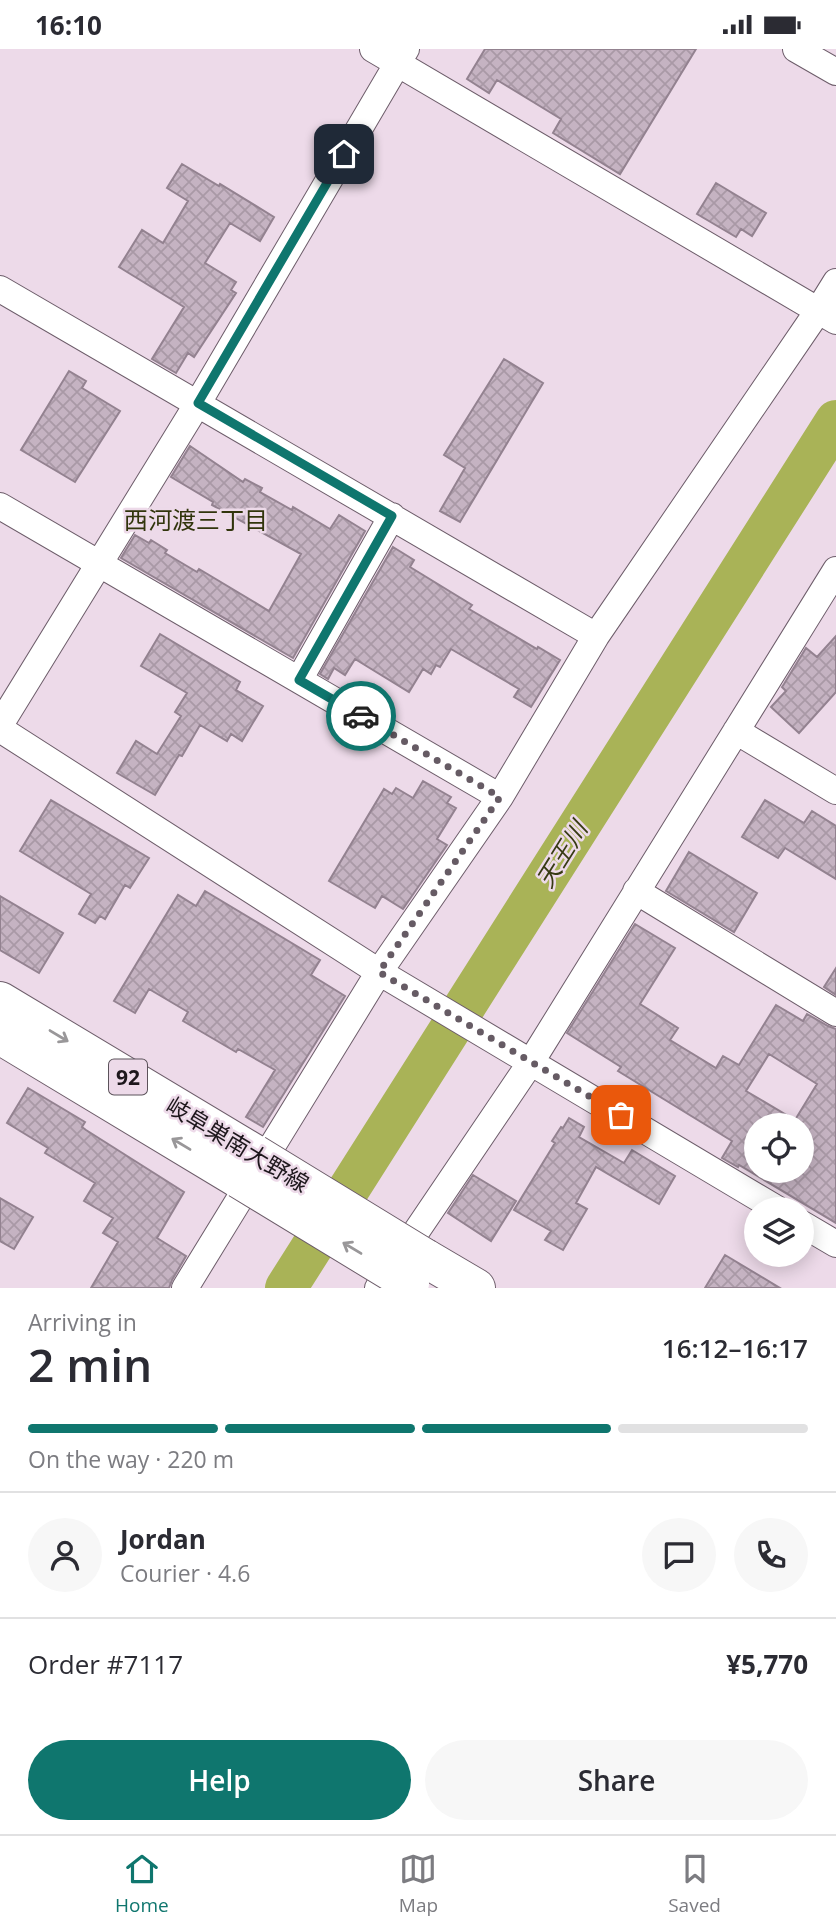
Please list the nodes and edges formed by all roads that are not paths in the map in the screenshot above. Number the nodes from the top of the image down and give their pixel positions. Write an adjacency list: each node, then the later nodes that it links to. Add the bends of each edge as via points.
1 (373, 49): 3 (street)
2 (796, 49): 4 (street)
3 (401, 56): 7 (street); 8 (street)
4 (836, 72)
5 (836, 282): 7 (street)
6 (0, 289): 8 (street)
7 (827, 316): 13 (street)
8 (198, 403): 10 (street); 11 (street)
9 (0, 506): 11 (street)
10 (392, 516): 13 (street); 14 (street)
11 (101, 564): 14 (street); 15 (street)
12 (834, 579): 16 (street)
13 (596, 636): 18 (street)
14 (299, 680): 18 (street)
15 (0, 727): 20 (street)
16 (736, 731): 17 (street); 19 (street)
17 (836, 790)
18 (500, 797): 20 (street)
19 (636, 891): 22 (street); 24 (street)
20 (379, 972): 24 (street); 30 (street)
21 (0, 1001): 25 (main road, 岐阜巣南大野線 / 92, one-way to 25)
22 (836, 1013)
23 (0, 1035): 25 (main road, 岐阜巣南大野線 / 92, one-way to 23)
24 (531, 1062): 26 (street); 29 (street)
25 (247, 1166): 29 (main road, 岐阜巣南大野線 / 92, bridge)
26 (758, 1197)
27 (814, 1231): 28 (street)
28 (836, 1244)
29 (408, 1279): 31 (main road, 岐阜巣南大野線 / 92)
30 (185, 1288)
31 (476, 1288)

